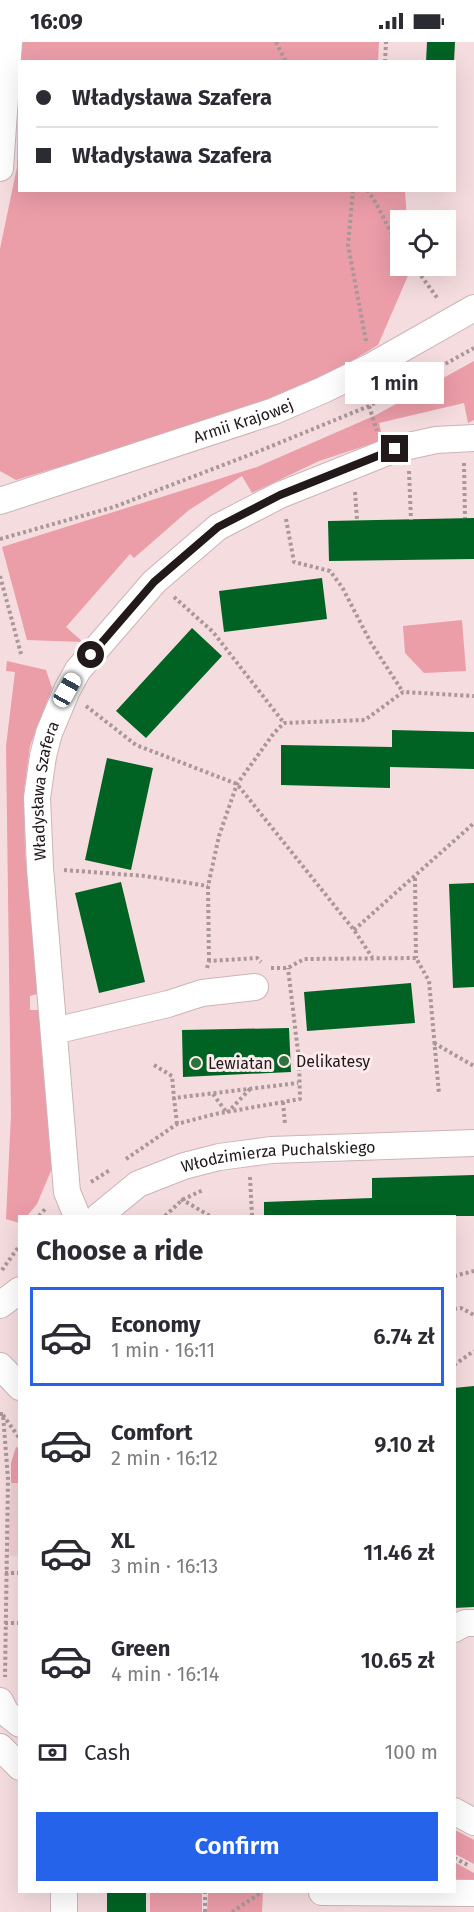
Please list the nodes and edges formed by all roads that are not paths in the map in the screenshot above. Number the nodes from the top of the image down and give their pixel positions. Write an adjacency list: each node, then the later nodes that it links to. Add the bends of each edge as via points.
1 (9, 42): 2 (street)
2 (0, 168)
3 (468, 311): 5 (street, Armii Krajowej, via 370,368 273,411)
4 (469, 446): 7 (street, Władysława Szafera, via 436,440 395,449 280,495 218,527 154,582 78,670 49,733 37,798)
5 (0, 501)
6 (261, 978): 7 (street)
7 (54, 1031): 9 (street, Władysława Szafera, via 67,1192)
8 (474, 1143): 10 (street, Włodzimierza Puchalskiego, via 253,1151 219,1157 138,1184)
9 (77, 1215)
10 (100, 1215)
11 (0, 1366): 12 (street)
12 (18, 1385)
13 (474, 1623): 14 (street)
14 (456, 1628)
15 (2, 1693): 16 (street, via 6,1713)
16 (18, 1722)
17 (0, 1747): 18 (street)
18 (18, 1765)
19 (456, 1812): 20 (street)
20 (474, 1822)
21 (64, 1893): 24 (street)
22 (456, 1893): 23 (street)
23 (474, 1893)
24 (64, 1912)

